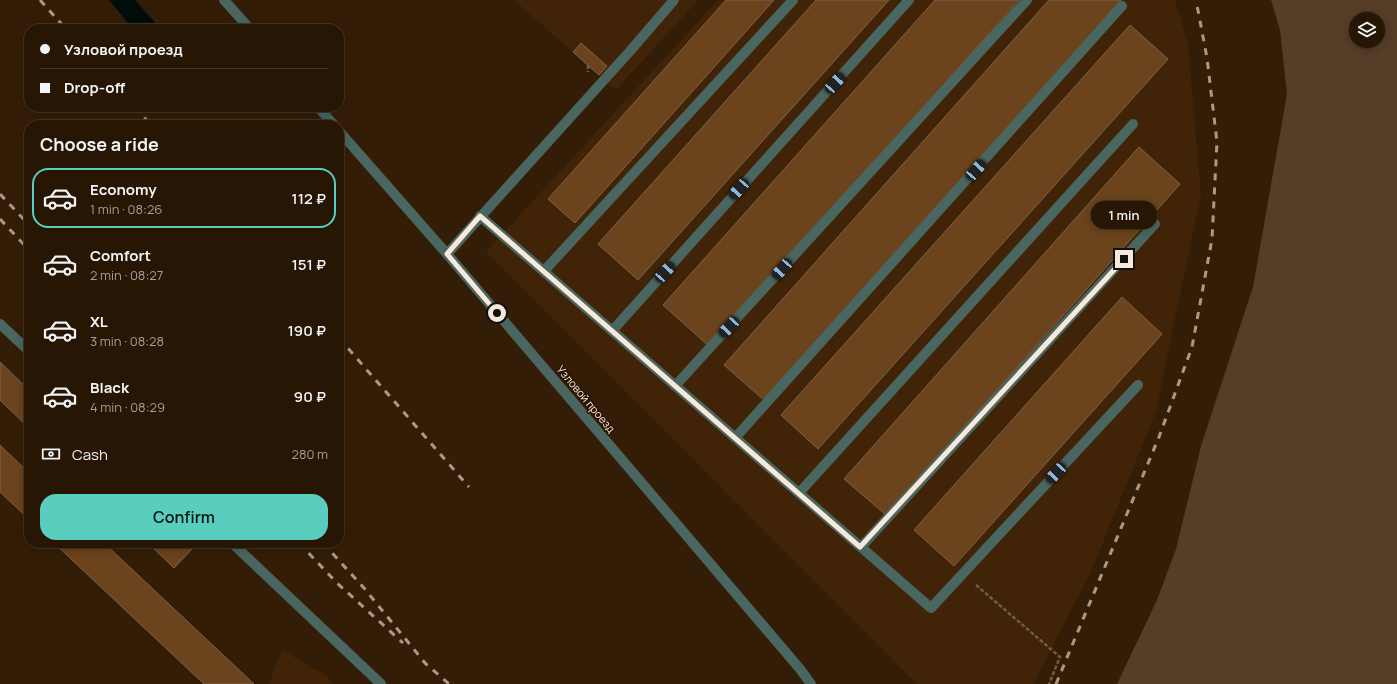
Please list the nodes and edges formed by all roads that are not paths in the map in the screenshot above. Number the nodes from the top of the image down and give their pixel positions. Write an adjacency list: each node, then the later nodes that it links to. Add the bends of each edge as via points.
1 (224, 0): 7 (street)
2 (674, 0): 12 (street)
3 (793, 0): 15 (street)
4 (909, 0): 17 (street)
5 (1027, 0): 20 (street)
6 (1122, 6): 21 (street)
7 (246, 24)
8 (322, 112): 9 (street)
9 (330, 120)
10 (1133, 124): 22 (street)
11 (344, 137): 14 (street, Узловой проезд)
12 (480, 216): 14 (street); 15 (street)
13 (1156, 224): 23 (street)
14 (447, 254): 26 (street, Узловой проезд)
15 (544, 271): 17 (street)
16 (0, 324): 18 (street)
17 (612, 331): 20 (street)
18 (24, 346)
19 (1138, 385): 23 (street, via 931,608)
20 (675, 386): 21 (street)
21 (735, 438): 22 (street)
22 (799, 494): 23 (street)
23 (860, 547)
24 (237, 548): 25 (street)
25 (381, 684)
26 (811, 684)

